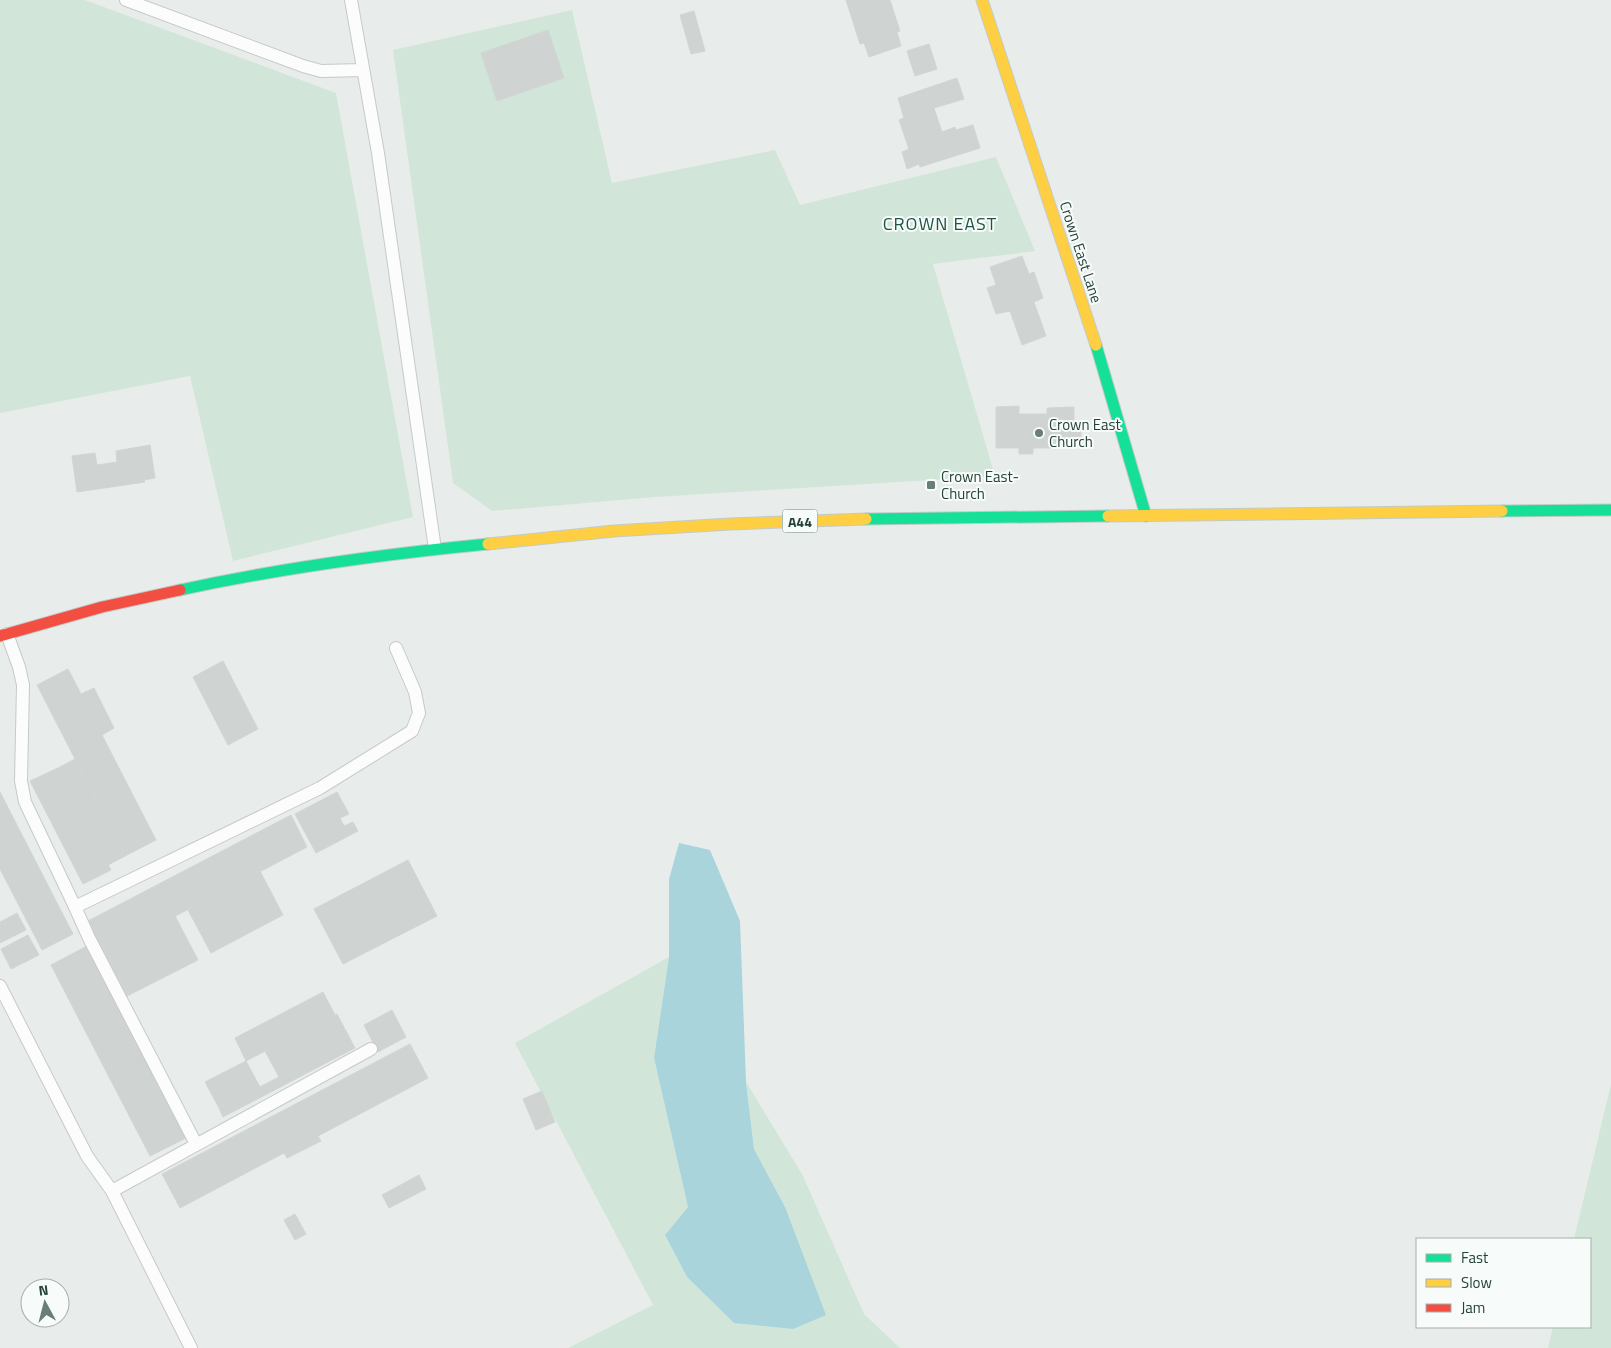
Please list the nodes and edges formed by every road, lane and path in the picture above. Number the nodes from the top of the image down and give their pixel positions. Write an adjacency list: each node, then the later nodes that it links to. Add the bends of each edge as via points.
1 (126, 0): 4 (lane, via 303,66 320,71)
2 (350, 0): 4 (lane)
3 (982, 0): 6 (main road, Crown East Lane, via 1079,293)
4 (363, 70): 7 (lane, via 380,163)
5 (1611, 510): 6 (main road, A44)
6 (1146, 516): 7 (main road, A44, via 730,524 614,531)
7 (435, 550): 8 (main road, A44, via 250,575 102,607)
8 (4, 635): 10 (lane, via 19,667 23,686 21,781 25,802)
9 (396, 648): 10 (lane, via 415,692 419,714 412,732 320,788)
10 (75, 907): 13 (lane)
11 (0, 986): 14 (lane, via 88,1156)
12 (371, 1049): 13 (lane)
13 (196, 1144): 14 (lane)
14 (112, 1191): 15 (lane)
15 (191, 1348)

